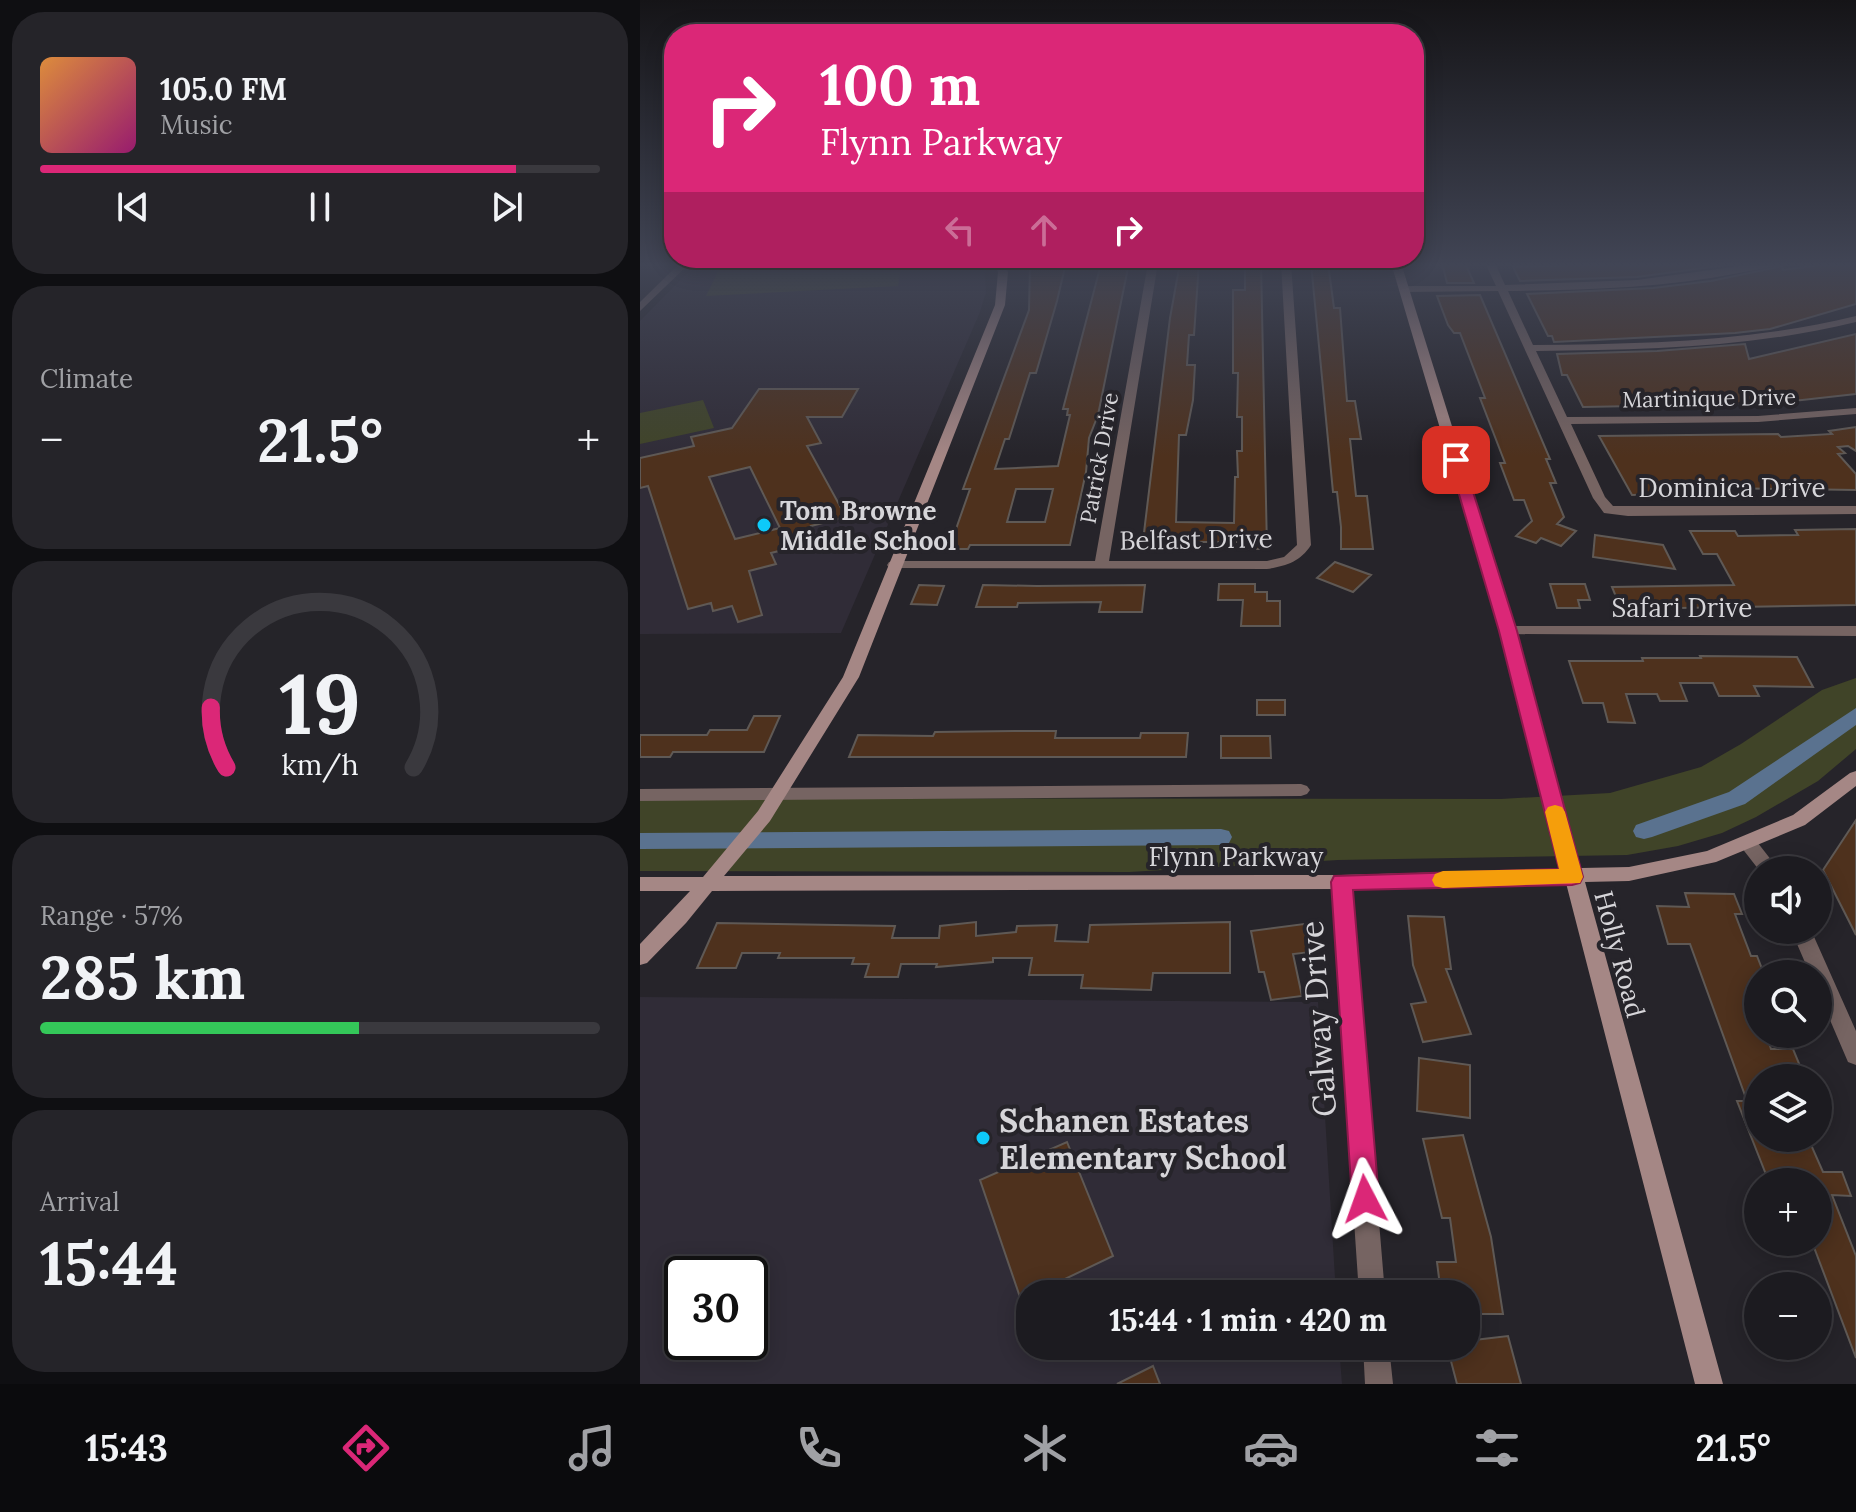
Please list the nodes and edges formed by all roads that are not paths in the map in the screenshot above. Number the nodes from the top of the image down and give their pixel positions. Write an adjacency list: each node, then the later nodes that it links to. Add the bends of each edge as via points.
1 (991, 328): 12 (street)
2 (1142, 328): 11 (street, Patrick Drive)
3 (1290, 328): 11 (street, Belfast Drive, via 1301,552 1267,565)
4 (1417, 328): 13 (street, Holly Road)
5 (1520, 328): 7 (street)
6 (1818, 328): 7 (street, via 1709,344)
7 (1530, 348): 9 (street)
8 (1856, 411): 9 (street, Martinique Drive, via 1758,419)
9 (1563, 421): 10 (street, Dominica Drive, via 1609,510)
10 (1856, 510)
11 (1101, 564): 12 (street, Belfast Drive)
12 (894, 565): 18 (street, via 851,677)
13 (1508, 631): 14 (street, Safari Drive); 21 (street, Holly Road)
14 (1856, 631)
15 (1856, 777): 19 (street, Flynn Parkway, via 1799,820)
16 (1301, 790): 18 (street)
17 (640, 795): 18 (street)
18 (778, 796): 23 (street)
19 (1747, 843): 20 (street); 21 (street, Flynn Parkway, via 1667,868)
20 (1758, 856)
21 (1572, 877): 22 (street, Flynn Parkway); 31 (street, Holly Road)
22 (1341, 882): 23 (street, Flynn Parkway); 28 (street, Galway Drive)
23 (708, 883): 24 (street, Flynn Parkway); 26 (street)
24 (640, 884)
25 (1807, 944): 27 (street)
26 (640, 957)
27 (1856, 1055)
28 (1371, 1280)
29 (1377, 1360): 30 (street)
30 (1379, 1384)
31 (1709, 1384)

